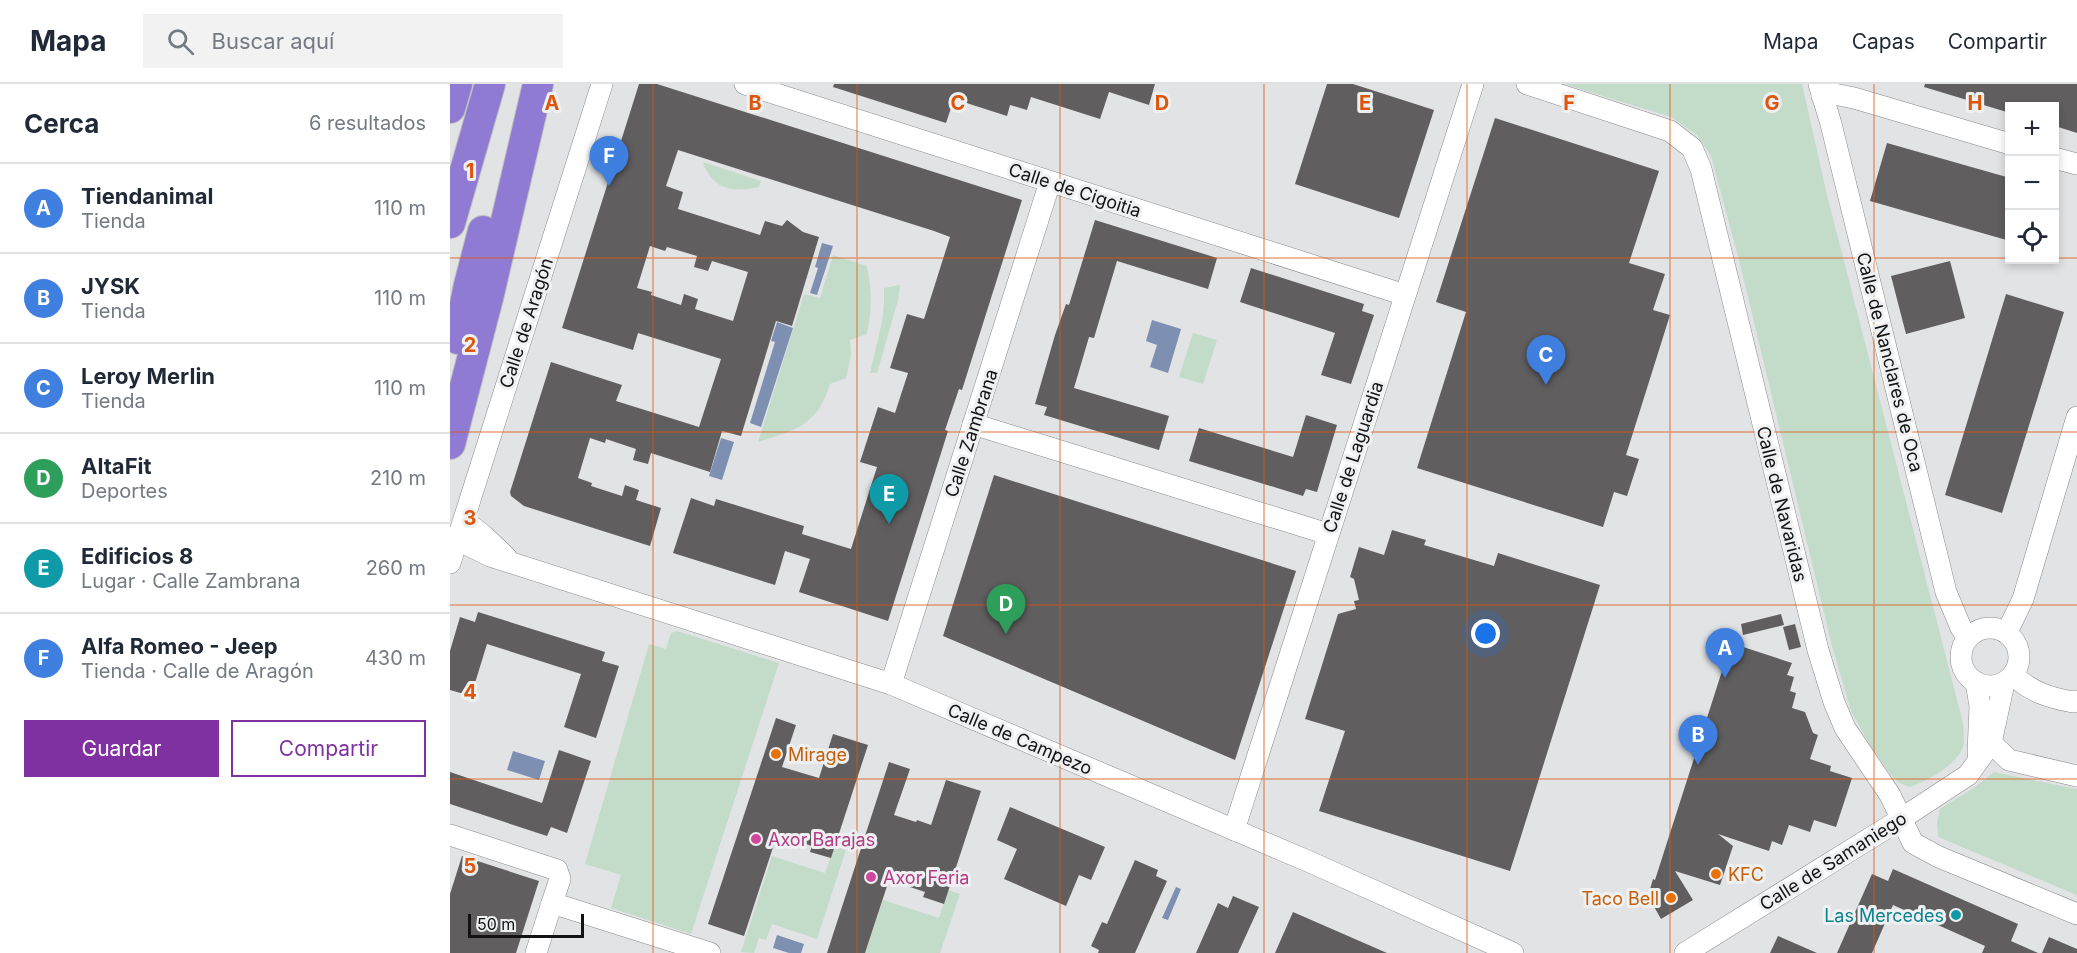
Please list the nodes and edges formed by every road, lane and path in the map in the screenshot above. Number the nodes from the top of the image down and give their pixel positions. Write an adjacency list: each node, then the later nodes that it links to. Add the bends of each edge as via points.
1 (457, 84): 10 (highway)
2 (490, 84): 15 (highway)
3 (523, 84): 17 (highway, via 469,285)
4 (538, 84): 20 (highway)
5 (602, 84): 21 (street, Calle de Aragón)
6 (745, 84): 14 (street, Calle de Cigoitia)
7 (1473, 84): 16 (street, Calle de Laguardia)
8 (1527, 84): 33 (street, Calle de Navaridas, via 1670,131 1692,148 1701,169 1834,702 1845,729 1890,795)
9 (1820, 90): 11 (street); 25 (street, Calle de Nanclares de Oca, via 1943,580 1960,628)
10 (450, 108)
11 (2005, 143)
12 (2059, 159): 13 (street)
13 (2077, 164)
14 (1050, 182): 16 (street, Calle de Cigoitia); 19 (street, Calle Zambrana)
15 (450, 223)
16 (1405, 296): 22 (street, Calle de Laguardia)
17 (450, 380)
18 (2077, 417): 24 (street, via 2023,599)
19 (974, 424): 22 (street); 28 (street, Calle Zambrana)
20 (450, 444)
21 (460, 532): 23 (street, Calle de Aragón); 28 (street, Calle de Campezo, via 466,544 513,563)
22 (1328, 534): 34 (street, Calle de Laguardia)
23 (450, 563)
24 (2007, 632): 25 (street, via 1989,627); 26 (street, via 2020,652 2019,664)
25 (1968, 637): 27 (street, via 1961,656 1968,675)
26 (2009, 679): 27 (street, via 1995,686); 29 (street, via 2050,698); 30 (street, Calle de Samaniego)
27 (1976, 682): 31 (street, via 1980,706)
28 (891, 684): 34 (street, Calle de Campezo)
29 (2077, 701)
30 (1991, 743): 31 (street, Calle de Samaniego); 32 (street, via 2009,760)
31 (1977, 764): 33 (street, Calle de Samaniego, via 1968,775)
32 (2077, 776)
33 (1901, 819): 37 (street, Calle de Navaridas, via 1913,843); 41 (street, Calle de Samaniego)
34 (1234, 830): 40 (street, Calle de Campezo)
35 (450, 835): 36 (street, via 557,870 560,879)
36 (552, 903): 38 (street); 39 (street)
37 (2077, 914)
38 (536, 953)
39 (710, 953)
40 (1513, 953)
41 (1685, 953)

